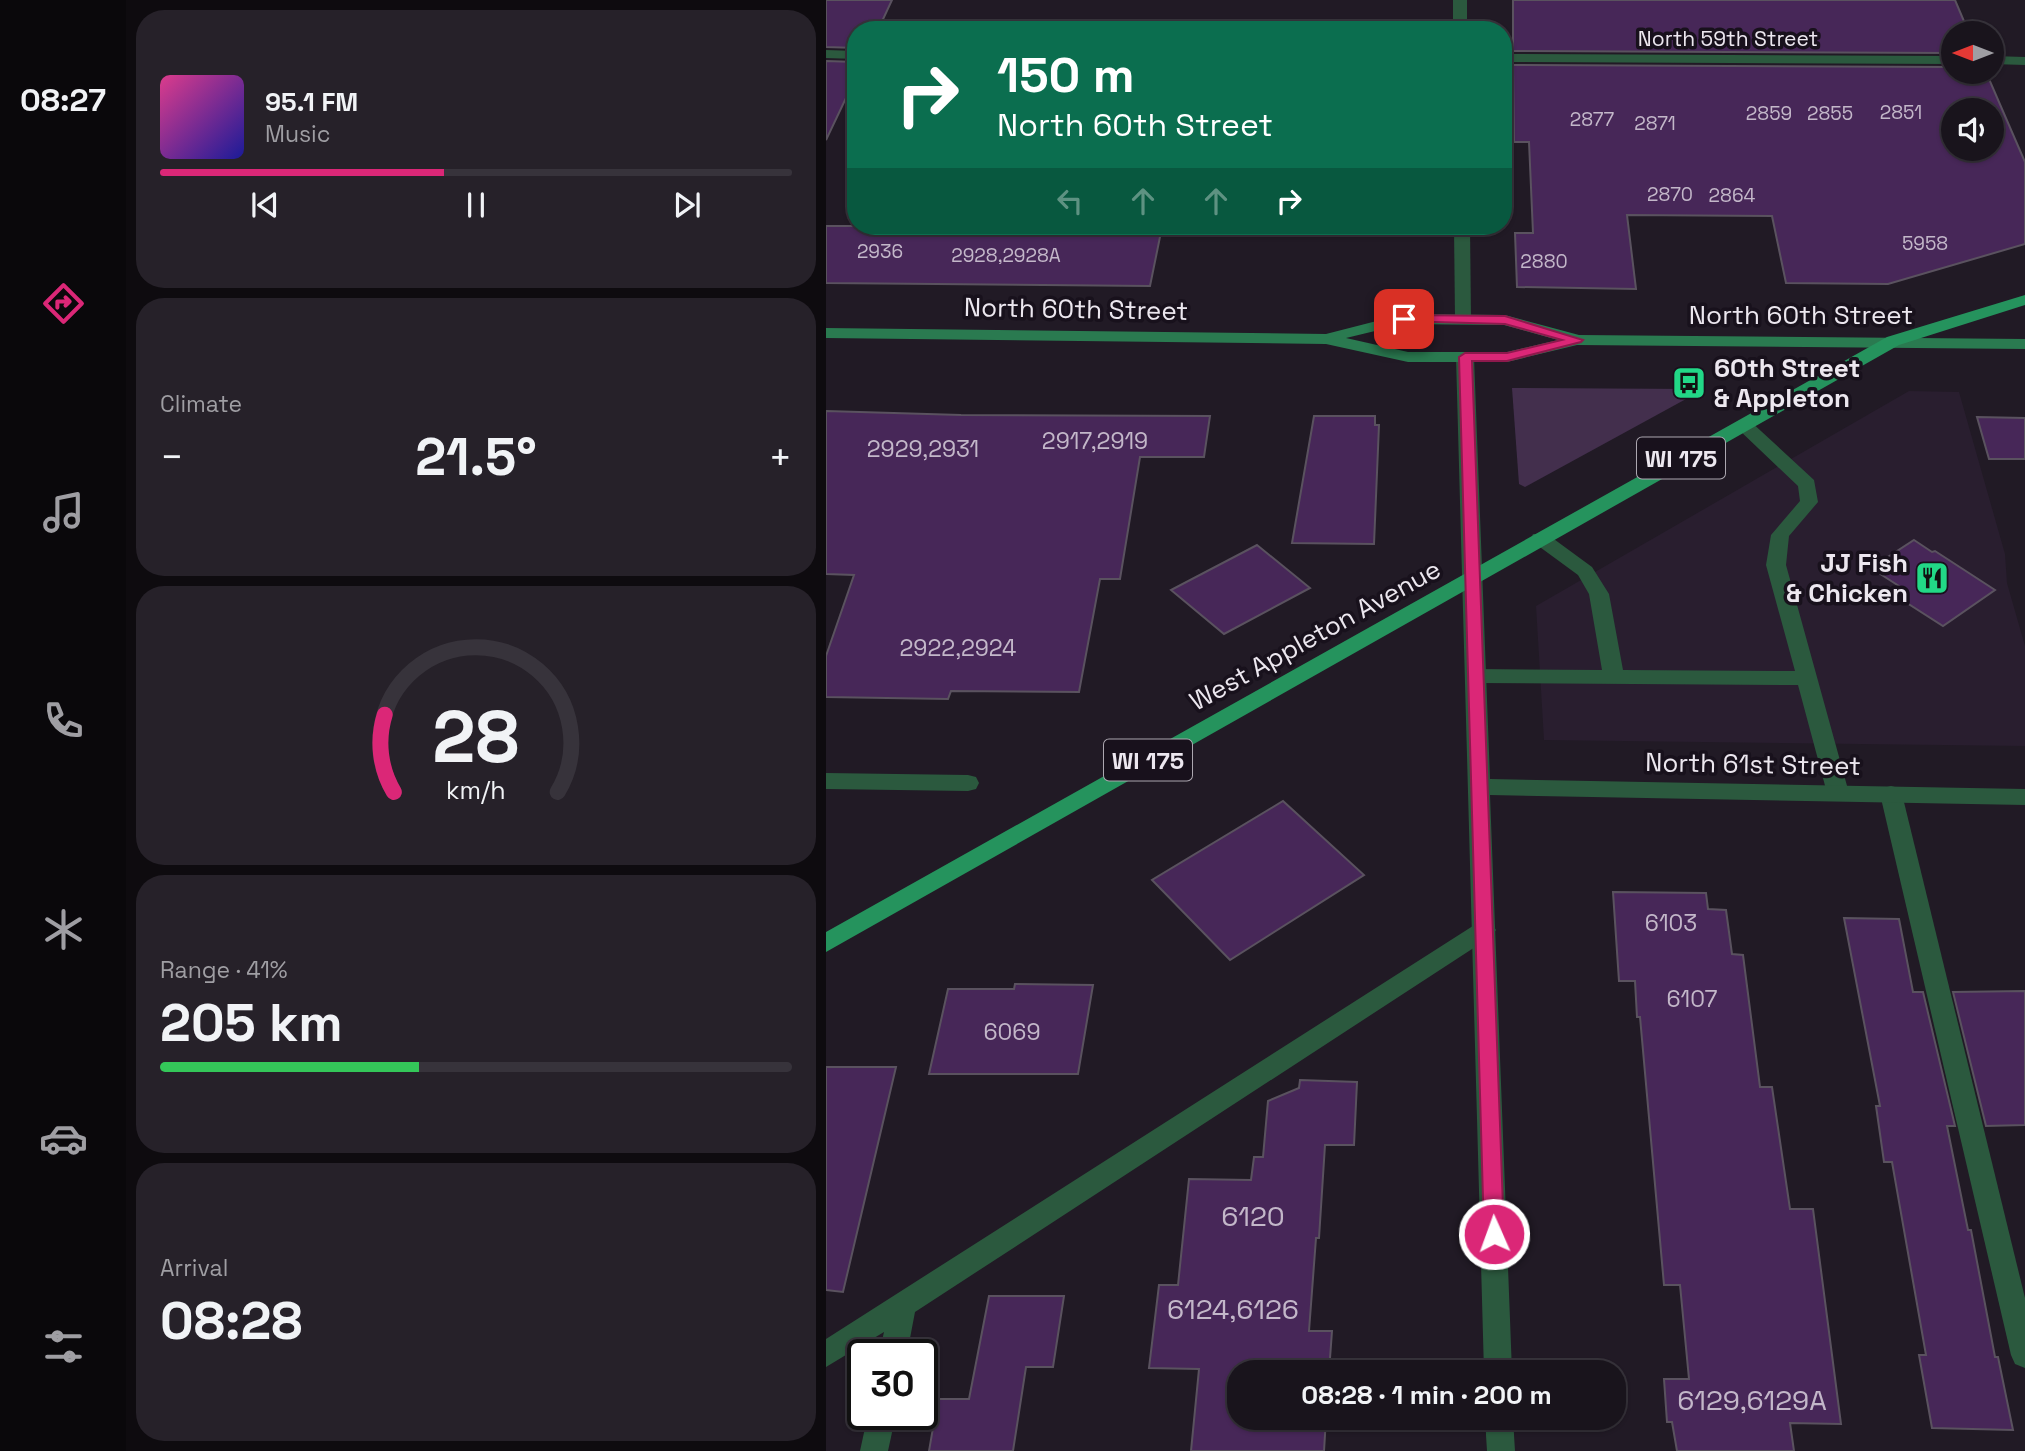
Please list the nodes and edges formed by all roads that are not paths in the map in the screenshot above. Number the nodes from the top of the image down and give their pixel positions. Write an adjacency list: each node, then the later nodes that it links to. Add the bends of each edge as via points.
1 (1460, 0): 2 (street)
2 (1460, 21)
3 (826, 54): 4 (street)
4 (847, 54)
5 (1512, 58): 6 (street, North 59th Street)
6 (1941, 60)
7 (2004, 60): 8 (street)
8 (2025, 61)
9 (1462, 235): 11 (street)
10 (2025, 300): 15 (main road, West Appleton Avenue / WI 175)
11 (1463, 319): 13 (main road, North 60th Street, via 1404,319); 14 (main road, North 60th Street, via 1505,320)
12 (826, 333): 13 (main road, North 60th Street)
13 (1326, 338): 17 (main road, North 60th Street, via 1408,357)
14 (1577, 340): 15 (main road, North 60th Street); 17 (main road, North 60th Street, via 1507,357)
15 (1893, 341): 16 (main road, North 60th Street); 18 (main road, West Appleton Avenue / WI 175)
16 (2025, 344)
17 (1465, 357): 20 (street)
18 (1743, 424): 19 (main road, West Appleton Avenue / WI 175); 23 (street, via 1807,484 1809,502 1780,535 1776,565)
19 (1540, 538): 20 (main road, West Appleton Avenue / WI 175); 22 (street, via 1585,571 1599,594)
20 (1473, 580): 21 (street); 31 (main road, West Appleton Avenue / WI 175)
21 (1475, 676): 22 (street); 26 (street)
22 (1614, 677): 23 (street)
23 (1807, 678): 27 (street)
24 (826, 781): 25 (street)
25 (968, 783)
26 (1479, 787): 27 (street, North 61st Street); 30 (street)
27 (1838, 793): 28 (street, North 61st Street)
28 (1891, 794): 29 (street, North 61st Street); 35 (street)
29 (2025, 797)
30 (1484, 930): 32 (street); 36 (street)
31 (826, 943)
32 (903, 1304): 33 (street); 34 (street)
33 (896, 1339)
34 (826, 1354)
35 (2025, 1355)
36 (1498, 1360)
37 (879, 1430): 39 (street)
38 (1500, 1430): 40 (street)
39 (874, 1451)
40 (1501, 1451)

